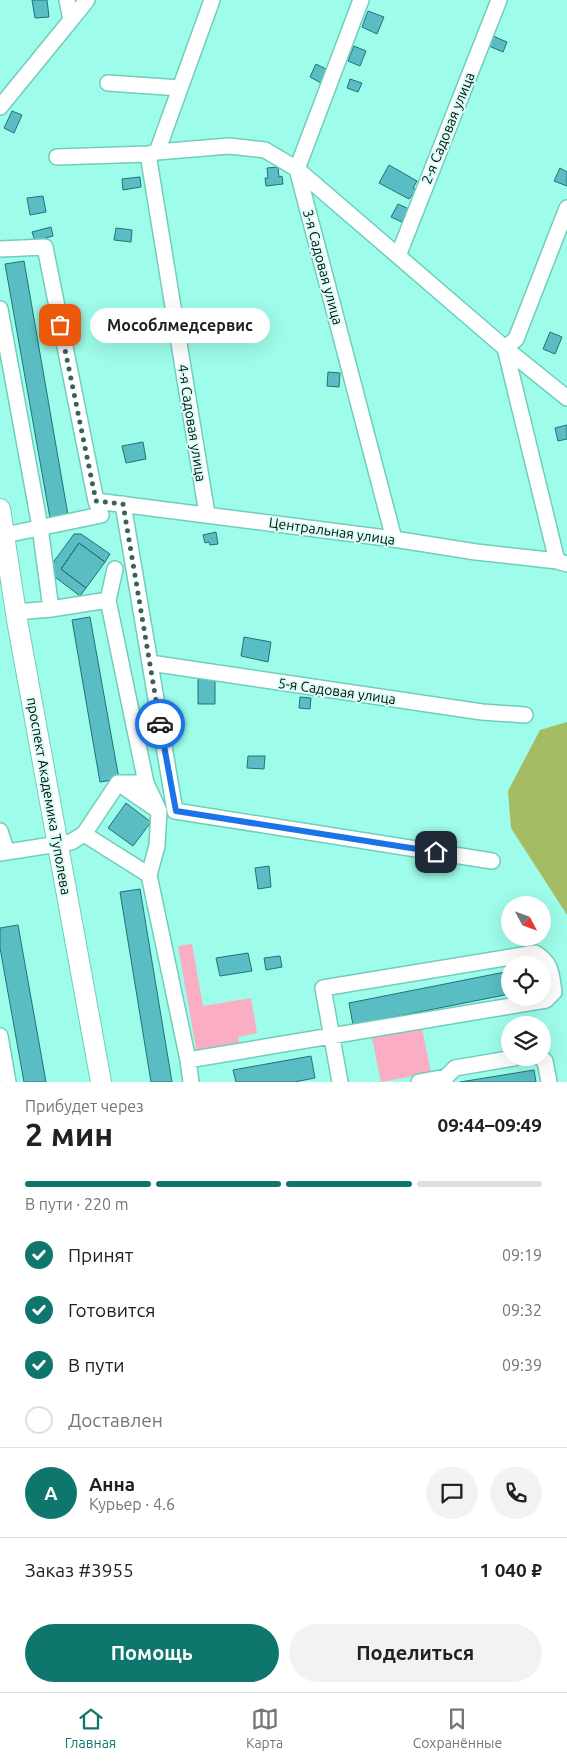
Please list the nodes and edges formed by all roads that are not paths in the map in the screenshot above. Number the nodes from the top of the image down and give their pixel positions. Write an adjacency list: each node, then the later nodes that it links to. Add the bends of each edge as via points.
1 (67, 0): 6 (street)
2 (87, 0): 6 (street)
3 (212, 0): 8 (street, 4-я Садовая улица)
4 (361, 0): 12 (street)
5 (499, 0): 15 (street, 2-я Садовая улица)
6 (71, 20): 9 (street)
7 (108, 83): 8 (street)
8 (180, 88): 10 (street, 4-я Садовая улица)
9 (0, 107)
10 (153, 153): 11 (street); 12 (street, via 229,146 266,150); 22 (street, 4-я Садовая улица)
11 (58, 157)
12 (297, 169): 15 (street); 25 (street, 3-я Садовая улица)
13 (567, 208): 17 (street, via 516,339)
14 (0, 249): 19 (street, via 44,248)
15 (398, 256): 17 (street)
16 (0, 309): 23 (street)
17 (505, 348): 18 (street); 26 (street)
18 (567, 398)
19 (96, 501): 20 (street, Центральная улица); 23 (street, via 101,515)
20 (123, 504): 22 (street, Центральная улица); 31 (street)
21 (0, 509): 24 (main road, проспект Академика Туполева)
22 (207, 514): 25 (street, Центральная улица)
23 (40, 527): 24 (street); 29 (street)
24 (5, 535): 30 (main road, проспект Академика Туполева)
25 (394, 539): 26 (street, Центральная улица)
26 (562, 563)
27 (115, 569): 28 (street)
28 (108, 600): 29 (street); 34 (street)
29 (51, 608): 30 (street)
30 (16, 612): 38 (main road, проспект Академика Туполева)
31 (150, 663): 32 (street, 5-я Садовая улица, via 482,712); 40 (street, via 176,811)
32 (525, 715)
33 (118, 783): 34 (street); 35 (street); 37 (street)
34 (146, 783): 35 (street)
35 (159, 811): 41 (street, via 157,846)
36 (0, 831): 39 (street)
37 (84, 834): 38 (street, via 71,842); 41 (street)
38 (58, 844): 39 (street); 49 (main road, проспект Академика Туполева)
39 (4, 852)
40 (492, 861)
41 (149, 875): 44 (street)
42 (332, 1035): 42 (street, via 323,988 535,953 544,958 550,968 554,992 546,1000); 44 (street); 51 (street)
43 (0, 1036): 48 (street)
44 (188, 1060): 50 (street)
45 (501, 1060): 47 (street, via 455,1068)
46 (546, 1066): 53 (street)
47 (447, 1079): 52 (street)
48 (8, 1082)
49 (102, 1082)
50 (191, 1082)
51 (340, 1082)
52 (419, 1082)
53 (549, 1082)

